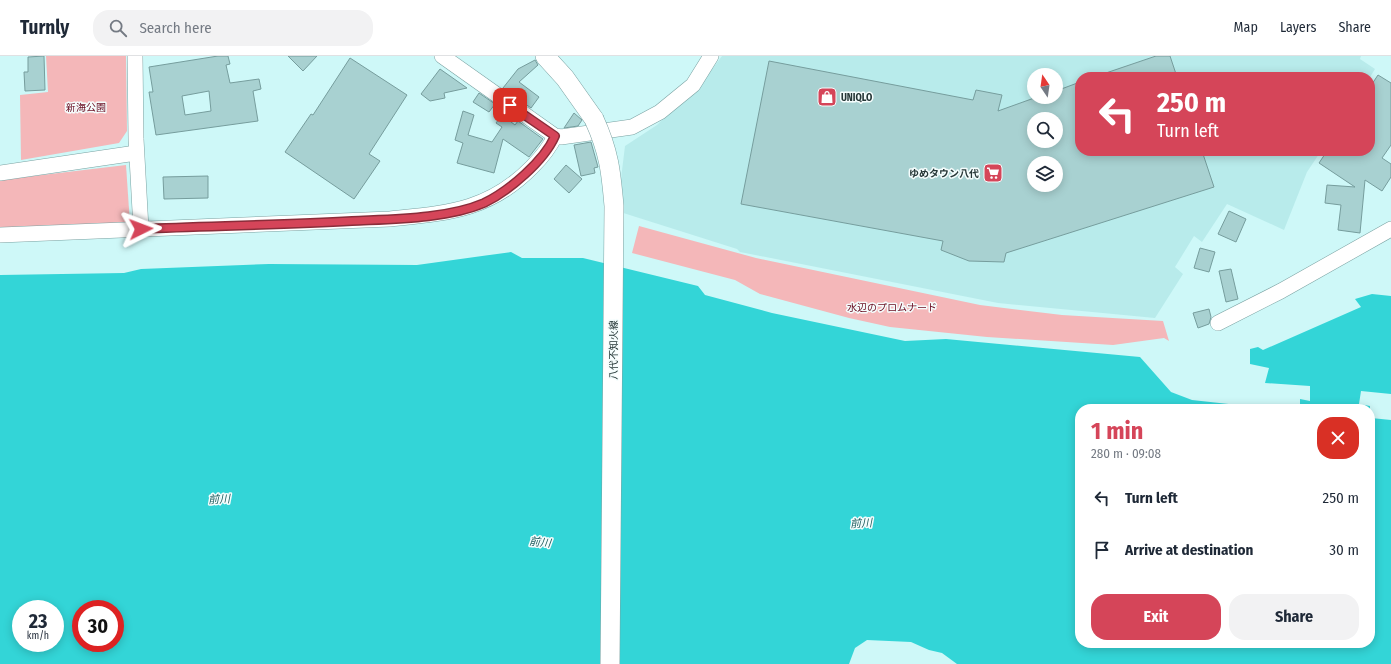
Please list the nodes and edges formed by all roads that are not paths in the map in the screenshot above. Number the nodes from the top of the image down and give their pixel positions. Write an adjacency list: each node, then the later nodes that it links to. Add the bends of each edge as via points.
1 (135, 56): 6 (street)
2 (442, 56): 5 (street)
3 (545, 56): 12 (main road, 八代不知火線, bridge, via 565,78 594,119 611,168 614,206)
4 (711, 56): 5 (street, via 693,84 660,112 632,127)
5 (555, 136): 8 (street, via 549,149 519,180 484,202 446,213 390,219)
6 (136, 153): 7 (street); 8 (street)
7 (0, 172)
8 (141, 229): 10 (street)
9 (1391, 229): 11 (street)
10 (0, 235)
11 (1218, 323)
12 (610, 664)

